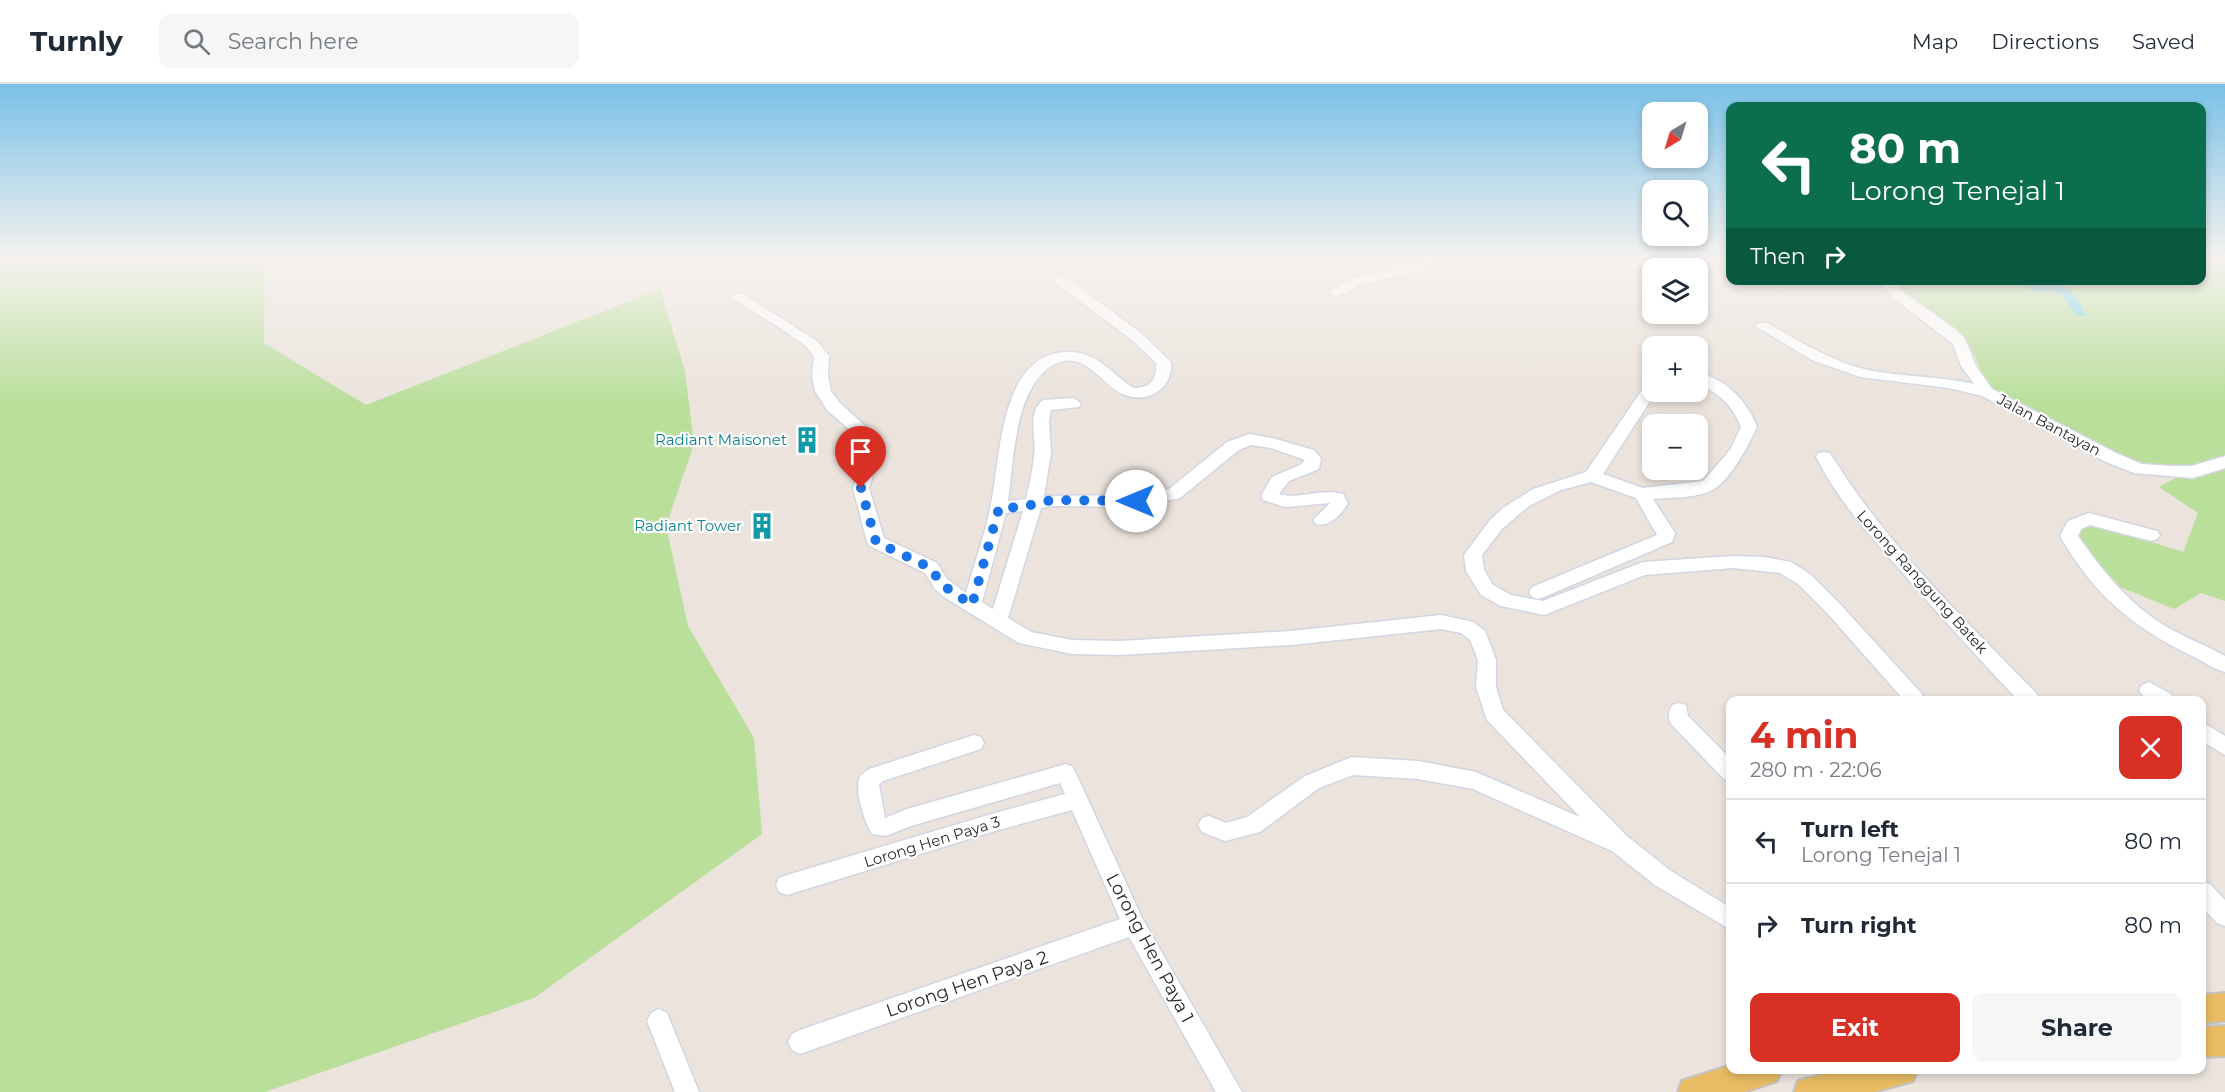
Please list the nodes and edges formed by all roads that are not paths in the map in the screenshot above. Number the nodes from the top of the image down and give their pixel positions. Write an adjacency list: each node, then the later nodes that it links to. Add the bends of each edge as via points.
1 (755, 307): 18 (street, via 812,344 822,356 823,391 832,406 860,430 869,462 861,488 876,542 931,568 941,584)
2 (1097, 307): 14 (street, via 1163,362 1160,383 1139,393 1125,390 1106,371 1080,360 1062,357 1042,363 1019,395 1014,409)
3 (1915, 307): 6 (street, Jalan Bantayan, via 1960,342 1969,366)
4 (1762, 326): 6 (street, via 1817,357 1865,374 1949,383)
5 (1708, 383): 12 (street, via 1743,409 1749,427 1737,452 1709,485)
6 (1987, 392): 10 (street, Jalan Bantayan, via 2110,458 2140,469 2193,472)
7 (1642, 401): 11 (street)
8 (1072, 404): 13 (street, via 1049,404 1044,408 1043,453)
9 (1824, 457): 22 (street, Lorong Ranggung Batek, via 1836,482 1863,516)
10 (2225, 462)
11 (1592, 476): 12 (street); 21 (street, via 1533,496 1498,520 1473,555 1475,571 1487,590 1507,602 1544,608 1643,569 1733,562 1785,567 1804,579 1834,609)
12 (1642, 494): 17 (street, via 1666,538)
13 (1034, 504): 14 (street); 15 (street, via 1052,500 1136,501 1174,494 1233,446 1249,439 1313,458 1313,465 1307,469 1275,482 1269,496 1282,501 1329,495 1337,498 1337,508); 19 (street)
14 (999, 508): 18 (street)
15 (1322, 520)
16 (2151, 535): 20 (street, via 2089,519 2074,525 2070,536 2096,576 2123,605 2155,628)
17 (1538, 592)
18 (972, 605): 19 (street)
19 (998, 621): 30 (street, via 1026,638 1072,647 1120,648 1371,631 1441,622 1466,627 1478,636 1487,660 1486,687 1494,714)
20 (2225, 665)
21 (1911, 696)
22 (2026, 696)
23 (1678, 711): 27 (street, via 1678,718)
24 (2206, 733): 26 (street)
25 (974, 743): 28 (street, Lorong Hen Paya 1, via 876,775 868,782 874,821 879,827 886,827 1066,773)
26 (2225, 747)
27 (1726, 768)
28 (1078, 800): 31 (street, Lorong Hen Paya 3); 35 (street, Lorong Hen Paya 1)
29 (1209, 825): 30 (street, via 1225,832 1254,825 1312,782 1352,766 1418,770 1476,781)
30 (1620, 844): 34 (street, via 1672,884)
31 (786, 885)
32 (2206, 895): 33 (street)
33 (2225, 916)
34 (1726, 917)
35 (1134, 925): 40 (street, Lorong Hen Paya 2); 45 (street, Lorong Hen Paya 1)
36 (2225, 1007): 37 (main road)
37 (2206, 1009)
38 (659, 1021): 44 (street)
39 (2225, 1041): 41 (main road)
40 (800, 1042)
41 (2206, 1042)
42 (1753, 1074): 46 (main road)
43 (1885, 1074): 47 (main road)
44 (687, 1092)
45 (1230, 1092)
46 (1694, 1092)
47 (1809, 1092)

